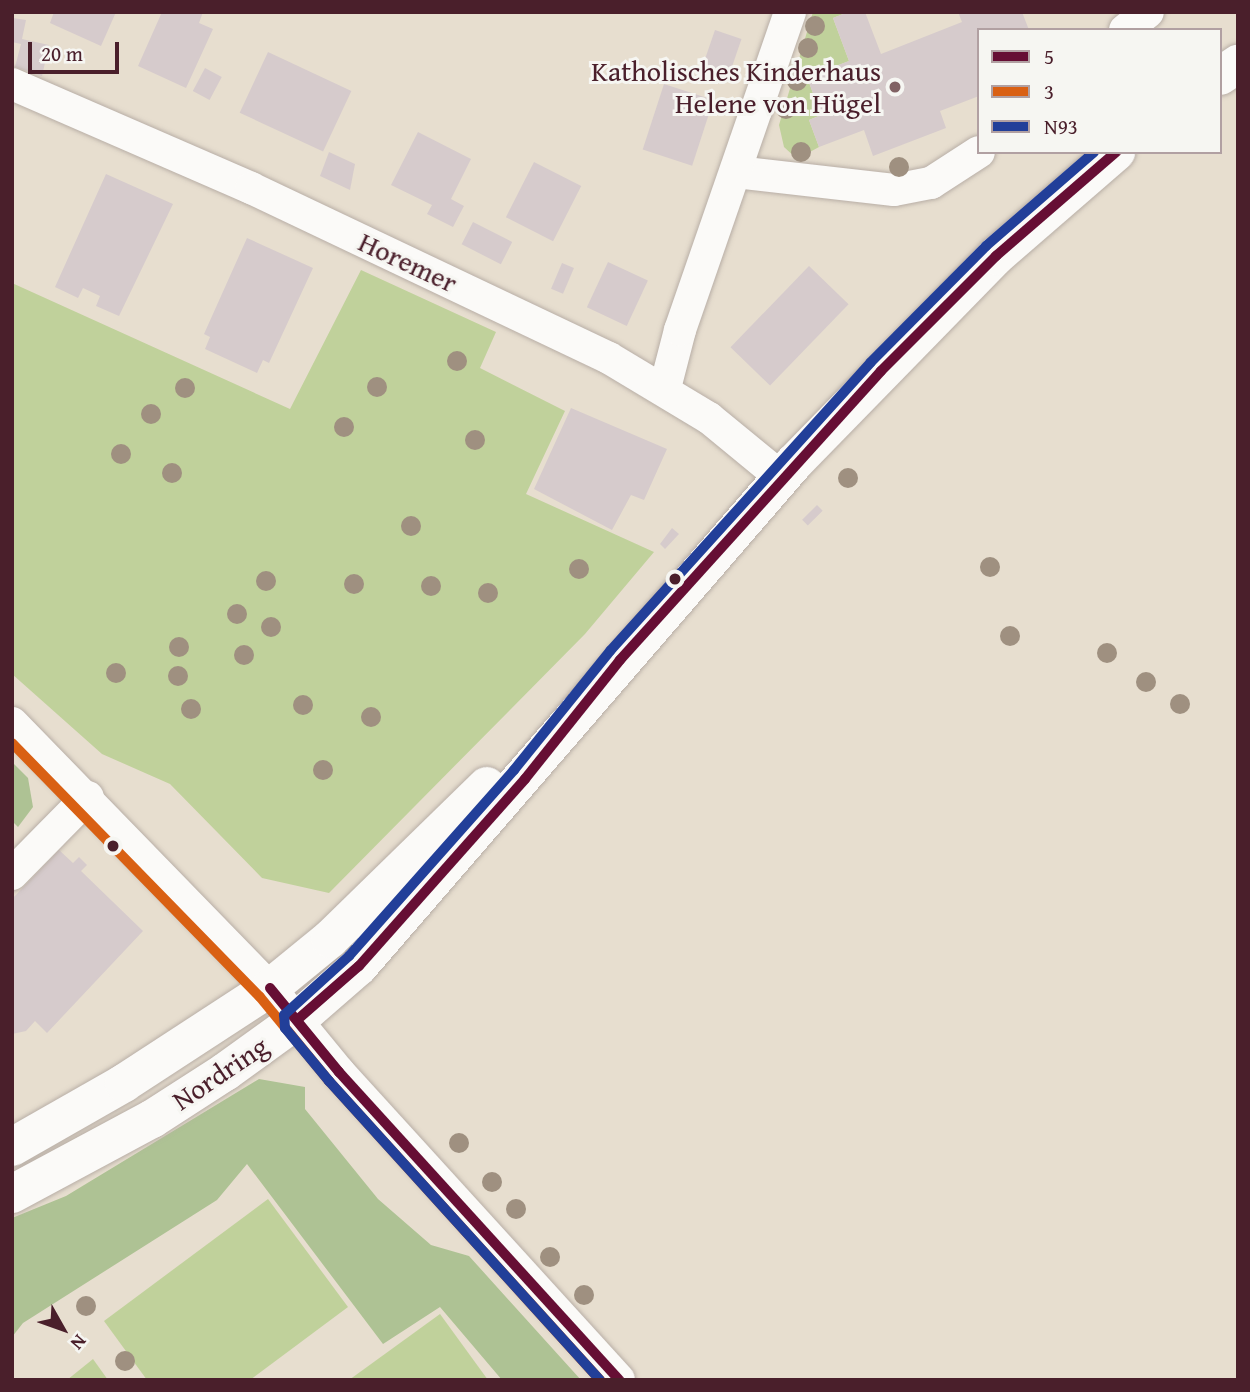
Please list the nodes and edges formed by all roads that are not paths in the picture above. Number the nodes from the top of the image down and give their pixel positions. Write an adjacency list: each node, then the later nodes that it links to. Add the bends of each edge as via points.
1 (790, 12): 9 (street)
2 (1148, 12): 3 (street)
3 (1128, 28)
4 (1238, 64): 5 (street)
5 (1222, 75)
6 (12, 84): 10 (street, Horemer, via 251,188)
7 (977, 153): 9 (street, via 931,183 894,190)
8 (1114, 154): 11 (street, Nordring, via 978,273)
9 (736, 172): 10 (street)
10 (664, 388): 11 (street, Horemer)
11 (782, 478): 12 (street, Nordring)
12 (620, 660): 16 (street, Nordring, via 330,939); 17 (street, Nordring, via 525,779 359,966)
13 (12, 723): 14 (street)
14 (88, 797): 15 (street); 16 (street)
15 (12, 874)
16 (271, 988): 17 (street); 18 (street, Nordring, via 124,1083)
17 (297, 1020): 19 (street, Nordring, via 152,1119); 20 (street)
18 (12, 1147)
19 (12, 1194)
20 (619, 1380)

